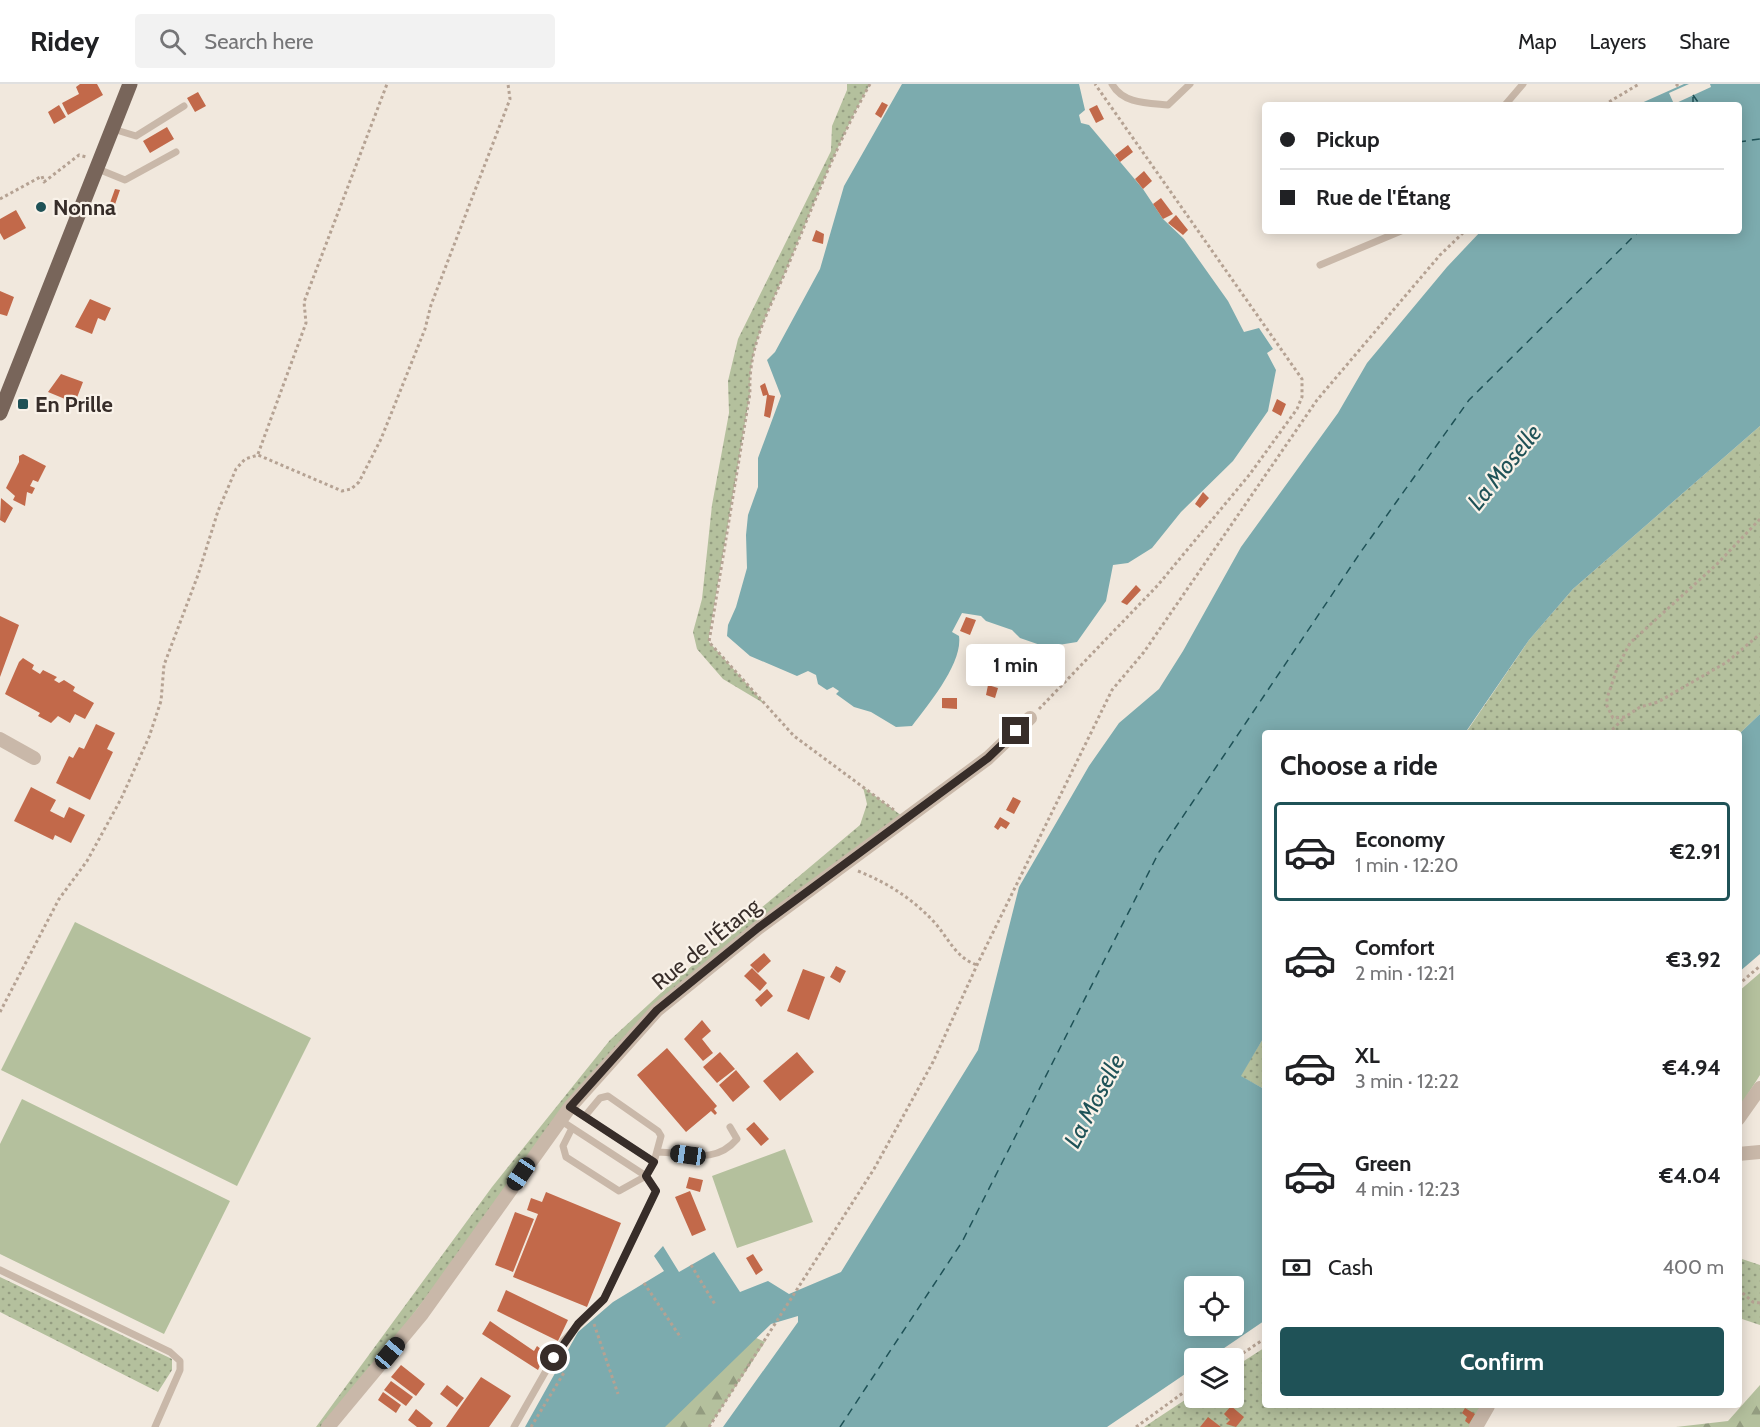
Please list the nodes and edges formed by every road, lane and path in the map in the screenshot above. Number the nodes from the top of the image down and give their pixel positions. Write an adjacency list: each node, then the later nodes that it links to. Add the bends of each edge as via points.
1 (130, 84): 15 (main road)
2 (387, 84): 23 (path, via 304,303 306,323)
3 (508, 84): 23 (path, via 510,99 431,304 425,329 381,439 359,482 342,490)
4 (870, 84): 31 (path, via 805,221 756,340 709,642 794,736)
5 (1095, 84): 27 (path, via 1302,380 1302,397 1297,410 1250,474 1158,585)
6 (1112, 84): 7 (lane, via 1117,93 1139,103 1168,105)
7 (1190, 84)
8 (1523, 84): 12 (lane)
9 (1639, 84): 13 (path)
10 (1676, 84): 11 (path)
11 (1680, 88)
12 (1508, 102)
13 (1609, 102)
14 (184, 106): 15 (lane, via 136,136)
15 (113, 129): 17 (main road)
16 (176, 152): 17 (lane, via 125,180)
17 (99, 166): 18 (path, via 79,155 44,182 42,176); 22 (main road)
18 (0, 199)
19 (1394, 234): 21 (lane)
20 (1462, 234): 33 (path, via 1317,400 1144,652 1112,690)
21 (1320, 265)
22 (0, 413)
23 (258, 455): 36 (path, via 245,459 236,469 218,511 164,665 161,701 149,737 121,800 87,861 59,899)
24 (1760, 519): 26 (path, via 1630,643 1607,698 1613,718)
25 (1760, 634): 26 (path, via 1727,662)
26 (1625, 717): 28 (path)
27 (1030, 718): 31 (street, Rue de l'Étang, via 988,758)
28 (1612, 730)
29 (0, 739): 30 (street)
30 (34, 758)
31 (906, 819): 32 (street, Rue de l'Étang)
32 (844, 866): 33 (path, via 906,896 936,925 948,944); 38 (street, Rue de l'Étang, via 758,928 657,1010)
33 (976, 965): 67 (path, via 927,1071 874,1169)
34 (1760, 966): 35 (path)
35 (1742, 982)
36 (0, 1012)
37 (1760, 1088): 39 (street)
38 (570, 1107): 40 (lane); 41 (street, Rue de l'Étang)
39 (1742, 1113)
40 (585, 1116): 44 (lane, via 600,1098 608,1096 658,1131); 47 (lane)
41 (560, 1120): 43 (lane); 64 (street, Rue de l'Étang, via 422,1314)
42 (730, 1127): 44 (lane, via 737,1139 728,1149 707,1158)
43 (572, 1128): 48 (lane); 48 (lane, via 563,1146 566,1157 619,1191)
44 (658, 1152): 47 (lane)
45 (1760, 1152): 46 (street)
46 (1742, 1154)
47 (654, 1162): 48 (lane)
48 (646, 1176): 65 (lane, via 656,1191 604,1299 563,1341)
49 (691, 1265): 54 (path)
50 (0, 1270): 63 (lane, via 170,1353 180,1362)
51 (644, 1283): 56 (path)
52 (1742, 1292): 53 (path)
53 (1760, 1303)
54 (716, 1306)
55 (592, 1320): 61 (path)
56 (681, 1338)
57 (1262, 1340): 58 (path)
58 (1244, 1353)
59 (565, 1371): 66 (path)
60 (1184, 1392): 68 (path)
61 (618, 1394)
62 (1487, 1408): 69 (street)
63 (154, 1427)
64 (328, 1427)
65 (514, 1427)
66 (531, 1427)
67 (709, 1427)
68 (1136, 1427)
69 (1476, 1427)

